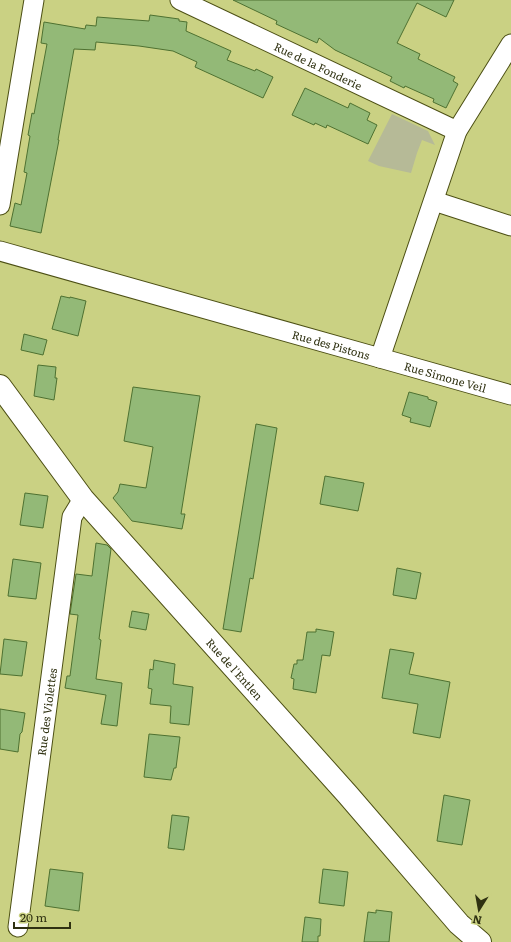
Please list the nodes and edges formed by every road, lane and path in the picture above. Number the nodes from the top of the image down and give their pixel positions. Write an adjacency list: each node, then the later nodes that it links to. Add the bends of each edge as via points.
1 (34, 0): 6 (street)
2 (180, 0): 4 (street, Rue de la Fonderie)
3 (511, 44): 4 (street, Rue des Pistons)
4 (457, 131): 5 (street, Rue des Pistons)
5 (434, 201): 7 (street); 9 (street, Rue des Pistons)
6 (0, 205)
7 (511, 226)
8 (0, 251): 9 (street, Rue des Pistons)
9 (380, 358): 11 (street, Rue Simone Veil)
10 (0, 386): 12 (street, Rue de l'Entlen)
11 (511, 395)
12 (83, 499): 13 (street, Rue des Violettes, via 72,517); 14 (street, Rue de l'Entlen, via 348,794 459,924)
13 (18, 927)
14 (480, 942)

